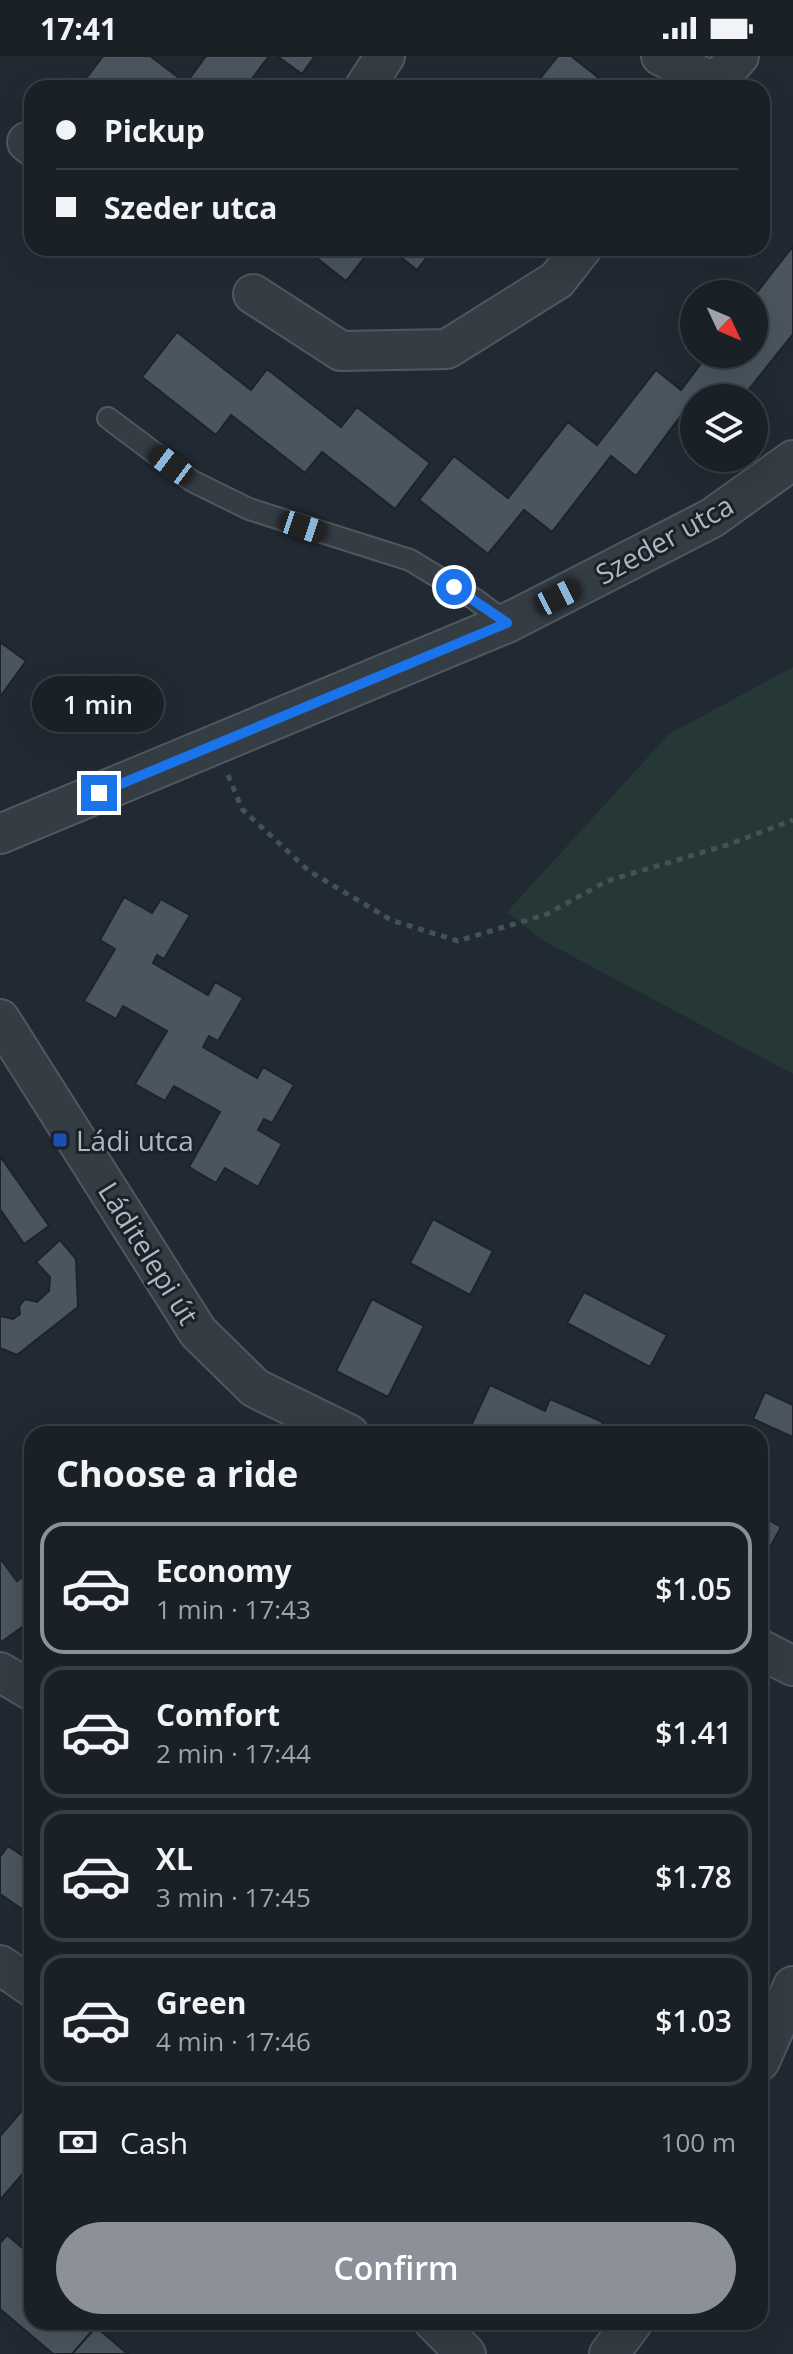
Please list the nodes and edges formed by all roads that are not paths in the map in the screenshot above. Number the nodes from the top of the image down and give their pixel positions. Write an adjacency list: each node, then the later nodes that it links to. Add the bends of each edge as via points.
1 (385, 56): 4 (street)
2 (661, 56): 3 (street)
3 (722, 76)
4 (369, 80)
5 (576, 256): 6 (street, via 557,280 447,349 341,351)
6 (253, 294)
7 (108, 418): 9 (lane, via 192,481 249,509 410,560)
8 (793, 460): 9 (street, Szeder utca, via 712,518)
9 (507, 623): 10 (street, Szeder utca)
10 (0, 834)
11 (0, 1019): 12 (street, Láditelepi út, via 198,1332 255,1388)
12 (333, 1426)
13 (768, 1653): 14 (street)
14 (793, 1666)
15 (0, 1672): 16 (street)
16 (24, 1686)
17 (0, 1965): 18 (street)
18 (24, 1982)
19 (793, 1986): 20 (street)
20 (768, 2043)
21 (442, 2330): 23 (street)
22 (627, 2330): 24 (street)
23 (466, 2354)
24 (609, 2354)

